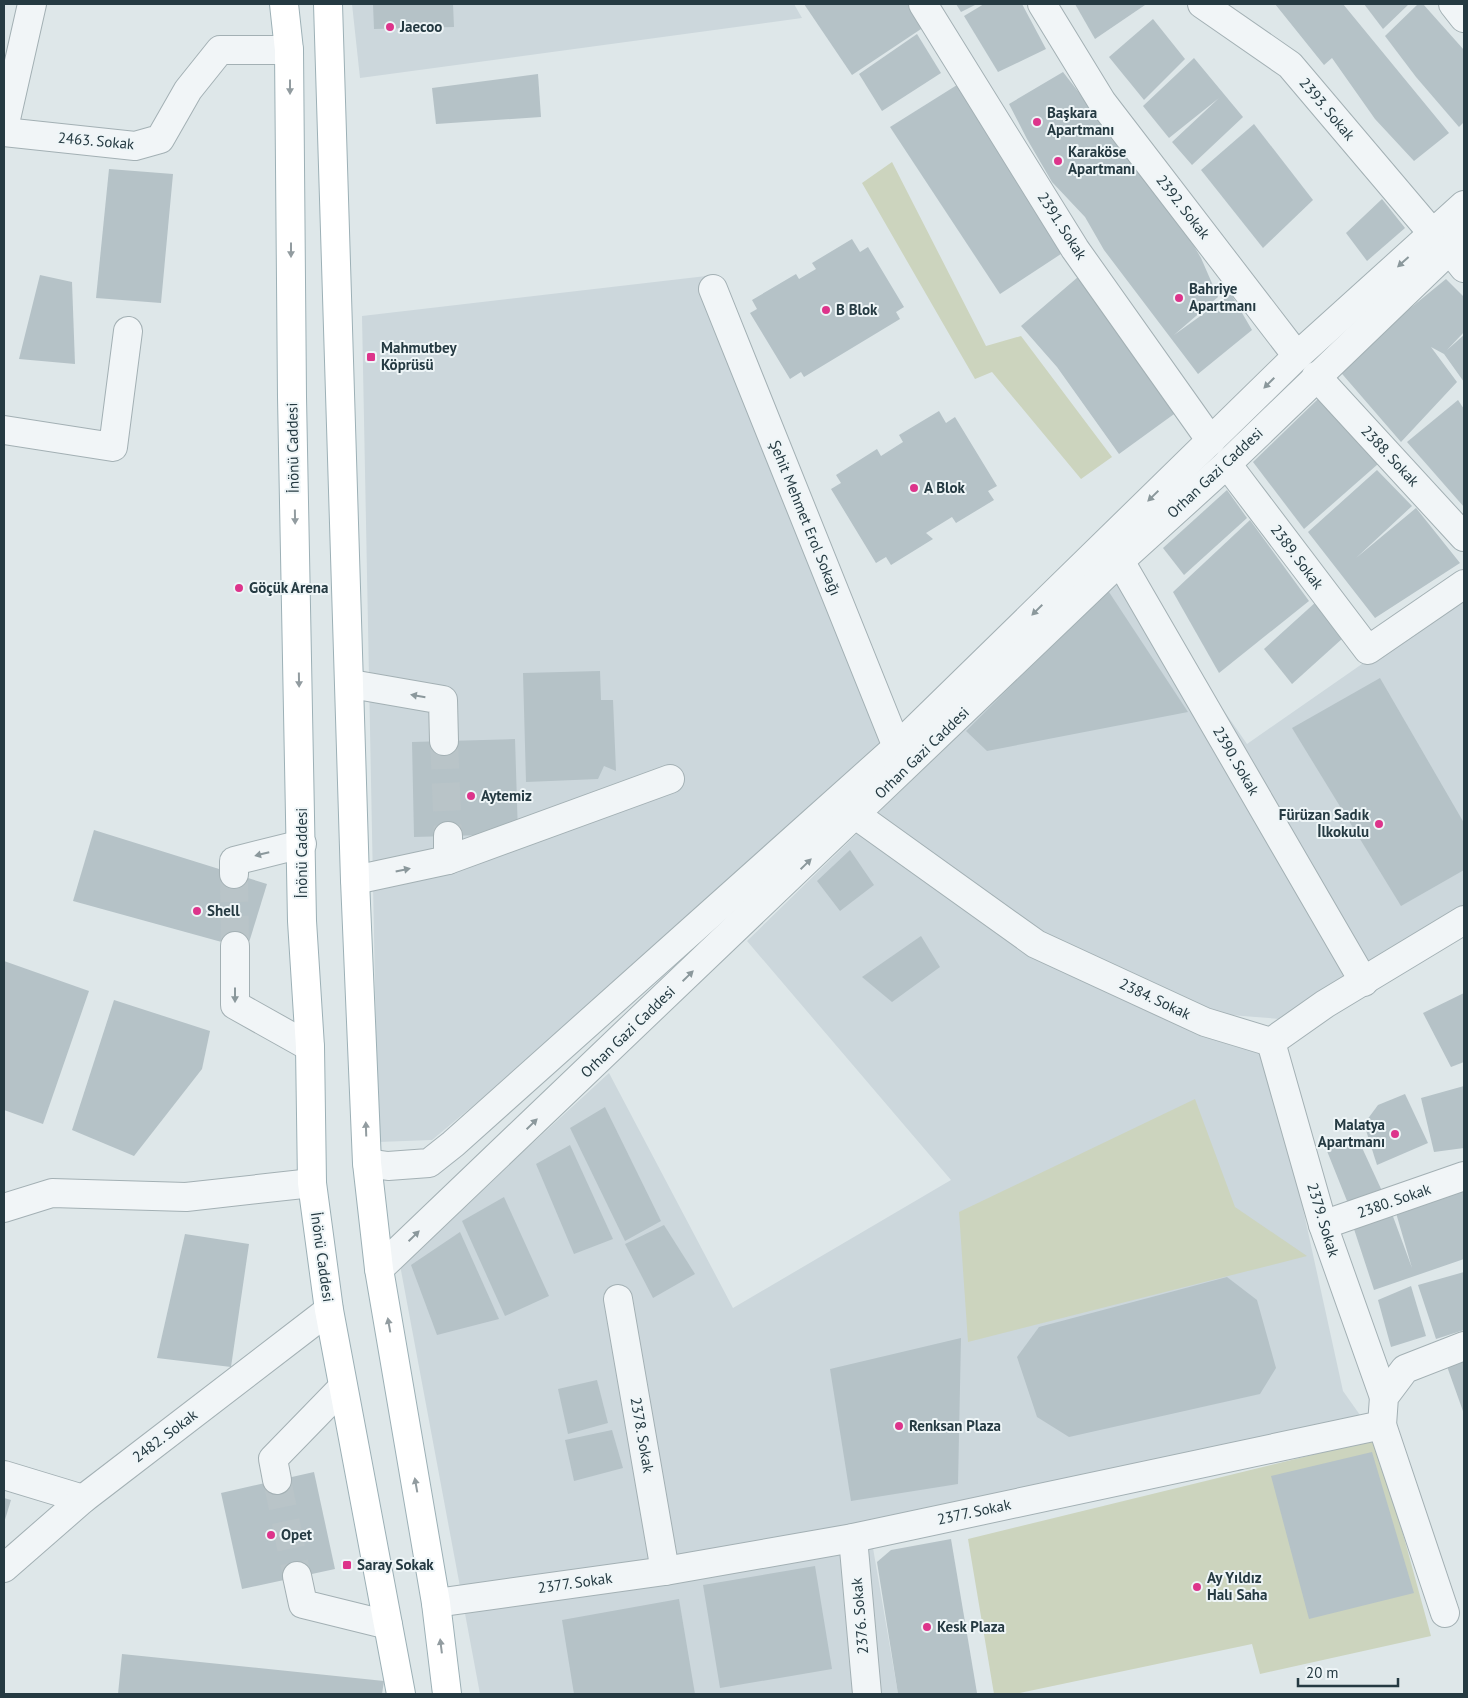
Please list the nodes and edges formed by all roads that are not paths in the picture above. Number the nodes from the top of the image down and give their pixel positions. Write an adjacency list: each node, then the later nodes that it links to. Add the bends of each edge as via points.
1 (32, 4): 10 (street)
2 (284, 4): 9 (main road, İnönü Caddesi)
3 (328, 4): 24 (main road)
4 (923, 4): 19 (street, 2391. Sokak, via 1076,249)
5 (1042, 4): 16 (street, 2392. Sokak, via 1102,102)
6 (1202, 4): 13 (street, 2393. Sokak, via 1290,65)
7 (1453, 4): 8 (street)
8 (1464, 18)
9 (289, 50): 11 (street, 2463. Sokak, via 220,50 188,90 160,139 135,146); 29 (main road, İnönü Caddesi, one-way to 29, via 292,397)
10 (4, 128)
11 (4, 132)
12 (1464, 206): 13 (street, Orhan Gazi Caddesi)
13 (1453, 247): 16 (street, Orhan Gazi Caddesi, one-way to 16); 17 (street, Orhan Gazi Caddesi)
14 (713, 289): 26 (street, Şehit Mehmet Erol Sokağı)
15 (128, 331): 18 (street, via 113,446)
16 (1297, 356): 19 (street, Orhan Gazi Caddesi, one-way to 19)
17 (1316, 376): 20 (street, Orhan Gazi Caddesi); 21 (street, 2388. Sokak)
18 (4, 430)
19 (1211, 440): 22 (street, Orhan Gazi Caddesi, one-way to 22)
20 (1227, 464): 22 (street, Orhan Gazi Caddesi); 23 (street, 2389. Sokak, via 1368,650)
21 (1464, 537)
22 (1112, 552): 26 (street, Orhan Gazi Caddesi, one-way to 26); 28 (street, Orhan Gazi Caddesi); 34 (street, 2390. Sokak)
23 (1464, 584)
24 (351, 684): 25 (street, one-way to 24, via 443,700); 31 (main road)
25 (444, 742)
26 (897, 747): 37 (street, Orhan Gazi Caddesi, via 429,1163 388,1166)
27 (670, 779): 31 (street, one-way to 27)
28 (856, 815): 35 (street, 2384. Sokak, via 1036,944 1205,1022); 42 (street, Orhan Gazi Caddesi, one-way to 28)
29 (302, 844): 30 (street, one-way to 30, via 234,861); 36 (main road, İnönü Caddesi, via 302,921)
30 (234, 874)
31 (355, 880): 37 (main road, one-way to 31)
32 (1461, 929): 34 (street)
33 (235, 946): 36 (street, one-way to 36, via 235,1005)
34 (1364, 982): 35 (street, via 1325,1004)
35 (1271, 1042): 41 (street, 2379. Sokak)
36 (310, 1047): 39 (main road, İnönü Caddesi)
37 (368, 1163): 42 (main road)
38 (1464, 1176): 41 (street, 2380. Sokak)
39 (312, 1183): 40 (street, via 186,1197 52,1193); 44 (main road, İnönü Caddesi)
40 (4, 1208)
41 (1323, 1225): 47 (street, 2379. Sokak)
42 (379, 1269): 56 (main road, one-way to 42)
43 (618, 1299): 54 (street, 2378. Sokak)
44 (329, 1310): 46 (main road, İnönü Caddesi); 51 (street, 2482. Sokak)
45 (1464, 1346): 47 (street, via 1405,1368)
46 (343, 1387): 50 (street, via 273,1459); 58 (main road, İnönü Caddesi)
47 (1384, 1397): 48 (street)
48 (1382, 1426): 52 (street, 2377. Sokak); 57 (street)
49 (4, 1475): 51 (street)
50 (277, 1480)
51 (84, 1499): 53 (street, 2482. Sokak)
52 (854, 1538): 54 (street, 2377. Sokak); 61 (street, 2376. Sokak)
53 (4, 1568)
54 (665, 1571): 56 (street, 2377. Sokak)
55 (297, 1576): 58 (street, via 303,1604)
56 (436, 1603): 60 (main road, one-way to 56)
57 (1445, 1613)
58 (388, 1625): 59 (main road, İnönü Caddesi)
59 (401, 1694)
60 (447, 1694)
61 (867, 1694)

